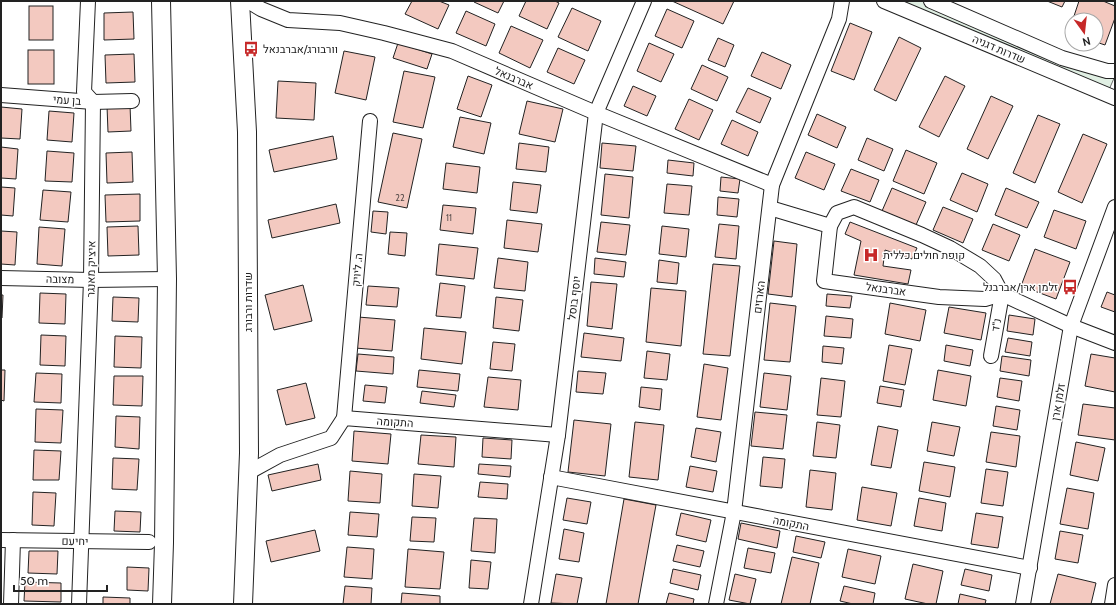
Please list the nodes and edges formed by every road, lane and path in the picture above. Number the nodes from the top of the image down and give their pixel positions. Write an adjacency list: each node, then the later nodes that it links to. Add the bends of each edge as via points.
1 (88, 1): 13 (street, איציק מאנגר, via 84,92)
2 (161, 1): 21 (main road)
3 (240, 1): 29 (main road, שדרות ורבורג, via 247,132)
4 (248, 1): 14 (street, אברבנאל, via 288,20 340,23 452,51)
5 (644, 1): 14 (street, יוסף בוסל)
6 (842, 1): 16 (street, הארזים, via 839,20)
7 (884, 1): 11 (street, שדרות דגניה)
8 (932, 1): 9 (street, שדרות דגניה, via 1062,58)
9 (1115, 71)
10 (1, 94): 13 (street, בן עמי)
11 (1115, 98)
12 (132, 101): 13 (street, בן עמי)
13 (93, 102): 22 (street, איציק מאנגר)
14 (596, 113): 16 (street, אברבנאל); 28 (street, יוסף בוסל)
15 (370, 121): 27 (street, ה. ליויק)
16 (772, 185): 18 (street, הארזים)
17 (1115, 207): 24 (street, זלמן ארן)
18 (770, 208): 19 (street); 31 (street, הארזים)
19 (830, 226): 23 (street, via 837,213 854,207 950,248 980,266 994,279); 23 (street, אברבנאל, via 824,281 939,297 985,299)
20 (1, 278): 22 (street, מצובה)
21 (167, 279): 22 (street, מצובה); 39 (main road)
22 (91, 280): 33 (street, איציק מאנגר)
23 (1002, 294): 24 (street); 26 (street, נ"ד)
24 (1071, 326): 25 (street); 35 (street, זלמן ארן)
25 (1115, 343)
26 (991, 356)
27 (344, 418): 28 (street, התקומה); 29 (street, via 331,438 280,455)
28 (558, 435): 30 (street, יוסף בוסל)
29 (249, 472): 40 (main road, שדרות ורבורג)
30 (552, 477): 31 (street, התקומה); 41 (street, יוסף בוסל)
31 (734, 512): 35 (street, התקומה); 42 (street, הארזים)
32 (7, 540): 33 (street, יחיעם); 37 (street)
33 (81, 541): 34 (street, יחיעם); 38 (street, איציק מאנגר)
34 (149, 542)
35 (1030, 568): 43 (street, זלמן ארן)
36 (1115, 585): 44 (street)
37 (12, 604)
38 (79, 604)
39 (162, 604)
40 (243, 604)
41 (531, 604)
42 (716, 604)
43 (1023, 604)
44 (1112, 604)

